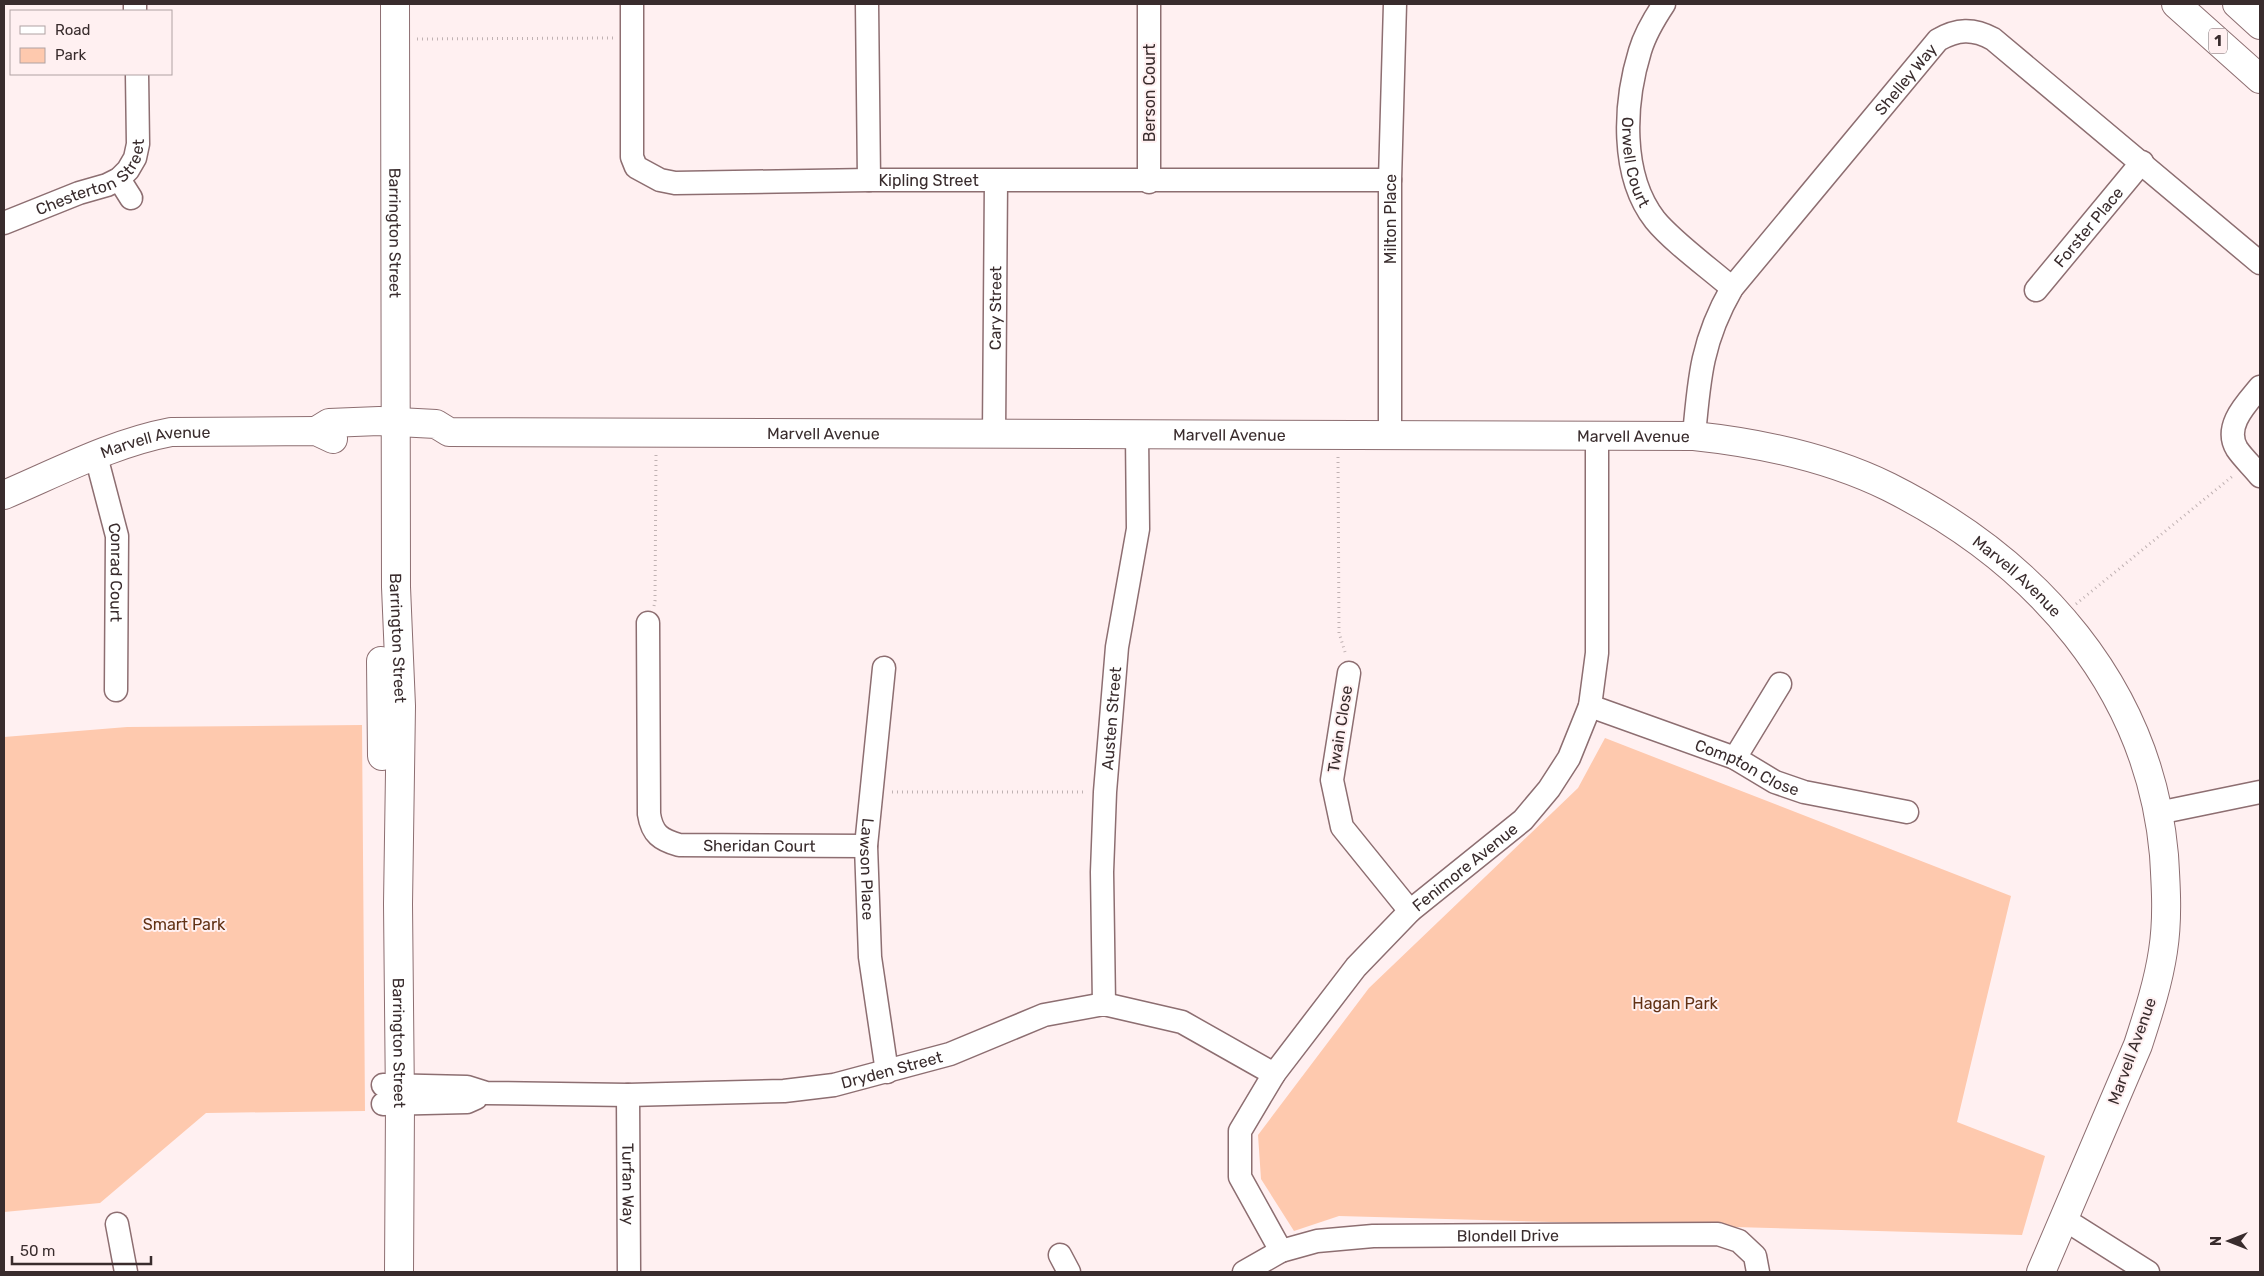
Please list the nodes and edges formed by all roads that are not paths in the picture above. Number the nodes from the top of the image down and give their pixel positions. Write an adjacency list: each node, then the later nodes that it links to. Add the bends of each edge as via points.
1 (378, 4): 25 (main road, Barrington Street)
2 (395, 4): 25 (main road, Barrington Street)
3 (632, 4): 15 (street, Kipling Street, via 632,157 636,167 648,175 674,183)
4 (867, 4): 15 (street)
5 (1149, 4): 18 (street, Berson Court)
6 (1394, 4): 16 (street, Milton Place)
7 (1664, 4): 22 (street, Orwell Court, via 1649,28 1640,52 1629,111 1630,161 1637,186 1656,220)
8 (2176, 4): 12 (main road, 1)
9 (2237, 4): 10 (main road)
10 (2260, 25)
11 (137, 75): 14 (street, Chesterton Street, via 138,144 135,158)
12 (2260, 78)
13 (2142, 162): 21 (street, Shelley Way); 22 (street, Shelley Way, via 1993,39 1971,30 1949,34 1938,40); 23 (street, Forster Place)
14 (119, 179): 19 (street); 20 (street, Chesterton Street)
15 (869, 180): 17 (street, Kipling Street)
16 (1390, 180): 18 (street, Kipling Street); 28 (street, Milton Place)
17 (996, 181): 18 (street, Kipling Street); 26 (street, Cary Street)
18 (1149, 182)
19 (131, 198)
20 (4, 223)
21 (2260, 263)
22 (1732, 288): 30 (street, Shelley Way, via 1716,318 1705,350 1699,374)
23 (2036, 290)
24 (2260, 386): 32 (street, via 2242,408 2233,428 2236,448)
25 (388, 431): 26 (main road, Marvell Avenue, via 438,440 449,432); 31 (main road, Marvell Avenue, via 329,439 316,431 171,432 150,436); 49 (main road, Barrington Street)
26 (994, 434): 27 (main road, Marvell Avenue)
27 (1137, 434): 28 (main road, Marvell Avenue); 46 (street, Austen Street, via 1138,529 1117,647 1105,792 1102,872)
28 (1390, 435): 29 (main road, Marvell Avenue)
29 (1597, 435): 30 (main road, Marvell Avenue); 39 (street, Fenimore Avenue, via 1597,653)
30 (1694, 436): 43 (main road, Marvell Avenue, via 1782,450 1833,464 1887,486 1968,534 2012,568 2040,593 2102,670 2137,738)
31 (96, 456): 33 (main road, Marvell Avenue); 38 (street, Conrad Court, via 117,536)
32 (2254, 469)
33 (4, 495)
34 (648, 623): 44 (street, Sheridan Court, via 649,840 679,845)
35 (884, 668): 44 (street, Lawson Place)
36 (1349, 673): 45 (street, Twain Close, via 1332,780 1342,827)
37 (1780, 684): 40 (street)
38 (116, 690)
39 (1590, 706): 40 (street, Compton Close); 45 (street, Fenimore Avenue, via 1569,758 1523,820)
40 (1735, 758): 42 (street, Compton Close, via 1775,782 1804,792)
41 (2260, 792): 43 (street)
42 (1907, 812)
43 (2158, 814): 51 (main road, Marvell Avenue, via 2166,893 2163,950 2157,980 2138,1045)
44 (866, 846): 47 (street, Lawson Place, via 870,957)
45 (1410, 911): 48 (street, Fenimore Avenue, via 1356,966)
46 (1104, 1004): 47 (street, Dryden Street, via 1044,1015 950,1054); 48 (street, Dryden Street, via 1182,1022)
47 (886, 1072): 50 (street, Dryden Street, via 834,1085 784,1091)
48 (1274, 1074): 53 (street, Fenimore Avenue, via 1240,1131 1240,1177)
49 (392, 1095): 50 (street, Dryden Street, via 467,1088 486,1093); 55 (main road, Barrington Street); 56 (main road, Barrington Street)
50 (628, 1095): 57 (street, Turfan Way)
51 (2064, 1220): 60 (main road, Marvell Avenue); 61 (street)
52 (117, 1224): 54 (street)
53 (1281, 1251): 58 (street, Blondell Drive); 59 (street, Blondell Drive, via 1317,1241 1374,1236 1718,1234 1739,1241 1755,1256)
54 (126, 1272)
55 (383, 1272)
56 (398, 1272)
57 (629, 1272)
58 (1244, 1272)
59 (1758, 1272)
60 (2041, 1272)
61 (2148, 1272)

